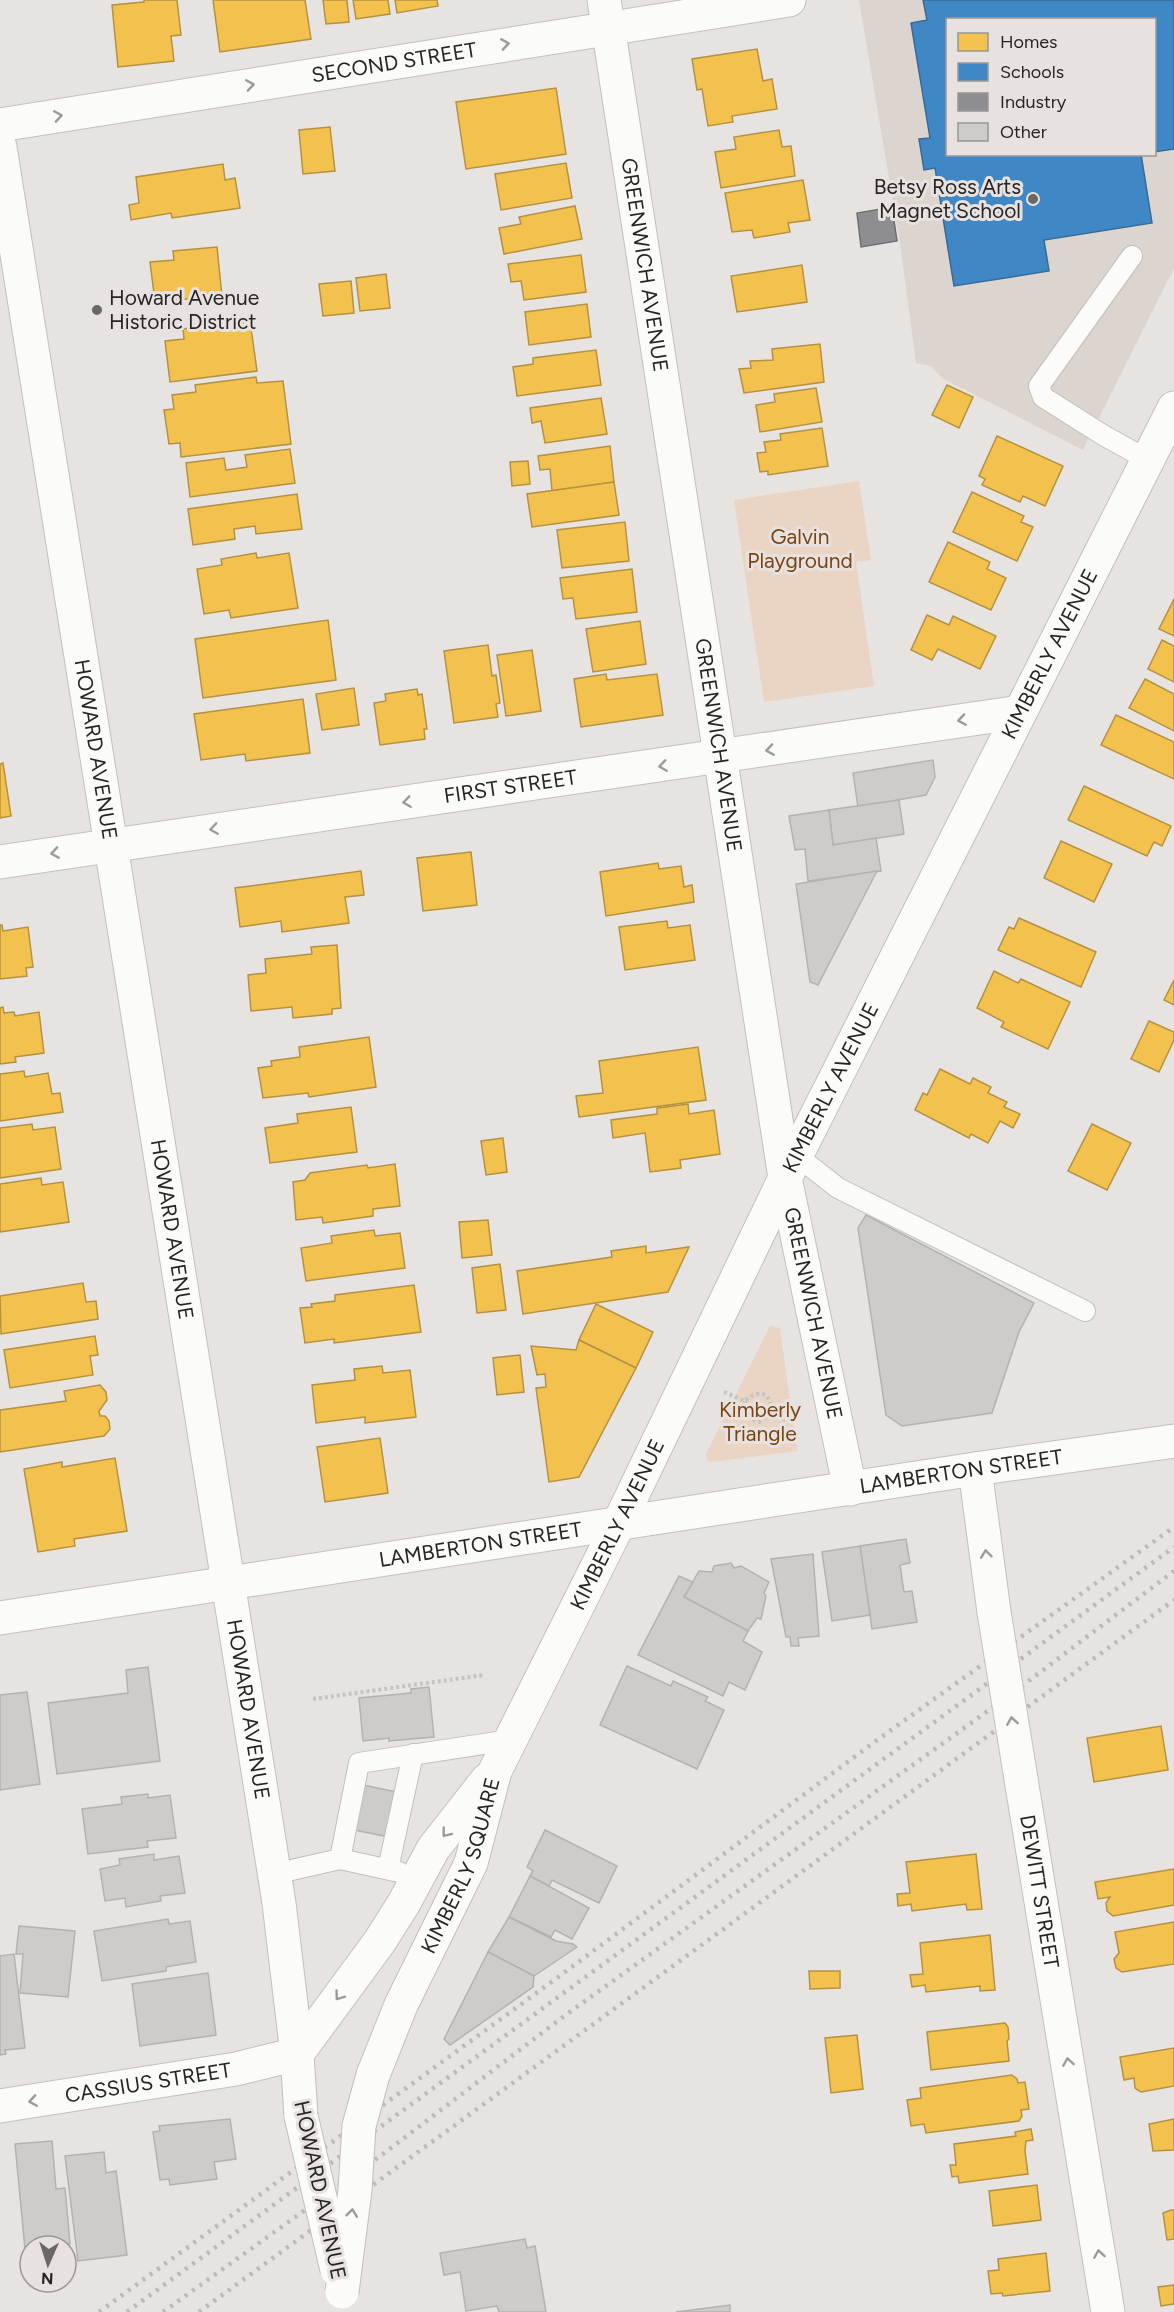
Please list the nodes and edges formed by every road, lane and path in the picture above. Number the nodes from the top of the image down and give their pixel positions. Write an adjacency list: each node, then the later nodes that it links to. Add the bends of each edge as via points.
1 (789, 0): 2 (street, SECOND STREET)
2 (606, 14): 3 (street, SECOND STREET, one-way to 2); 9 (street, GREENWICH AVENUE)
3 (0, 125)
4 (0, 147): 10 (street, HOWARD AVENUE)
5 (1132, 256): 7 (lane, via 1039,386 1043,397)
6 (1174, 408): 7 (street, KIMBERLY AVENUE)
7 (1148, 460): 8 (street, KIMBERLY AVENUE)
8 (1020, 712): 9 (street, FIRST STREET, one-way to 9); 12 (street, KIMBERLY AVENUE)
9 (721, 757): 10 (street, FIRST STREET, one-way to 10); 12 (street, GREENWICH AVENUE)
10 (111, 845): 11 (street, FIRST STREET, one-way to 11); 22 (street, HOWARD AVENUE)
11 (0, 862)
12 (791, 1167): 13 (lane); 20 (street, GREENWICH AVENUE); 21 (street, KIMBERLY AVENUE)
13 (1085, 1311)
14 (724, 1392): 15 (path)
15 (745, 1401): 16 (path, via 750,1419 759,1422); 16 (path, via 761,1393 772,1404)
16 (771, 1414): 17 (path, via 788,1420)
17 (804, 1419)
18 (1174, 1441): 19 (street, LAMBERTON STREET)
19 (975, 1469): 20 (street, LAMBERTON STREET); 35 (street, DEWITT STREET, one-way to 19, bridge, via 994,1612)
20 (850, 1489): 21 (street, LAMBERTON STREET)
21 (618, 1525): 22 (street, LAMBERTON STREET); 26 (street, KIMBERLY AVENUE)
22 (229, 1582): 23 (street, LAMBERTON STREET); 31 (street, HOWARD AVENUE)
23 (0, 1618)
24 (484, 1675): 25 (path)
25 (313, 1699)
26 (510, 1740): 27 (lane); 28 (street, KIMBERLY AVENUE)
27 (413, 1754): 29 (lane, via 359,1763); 30 (lane)
28 (495, 1770): 30 (street, KIMBERLY SQUARE, one-way to 30, via 433,1849); 34 (street, KIMBERLY SQUARE, one-way to 28, bridge, via 359,2126 373,2075 401,2006 471,1863)
29 (340, 1859): 30 (lane); 31 (lane)
30 (403, 1873): 32 (street, KIMBERLY SQUARE, one-way to 32, via 380,1941)
31 (274, 1874): 32 (street, HOWARD AVENUE)
32 (297, 2054): 33 (street, CASSIUS STREET, one-way to 33, via 236,2069); 34 (street, HOWARD AVENUE, bridge, via 302,2116)
33 (0, 2106)
34 (343, 2302)
35 (1108, 2312)

